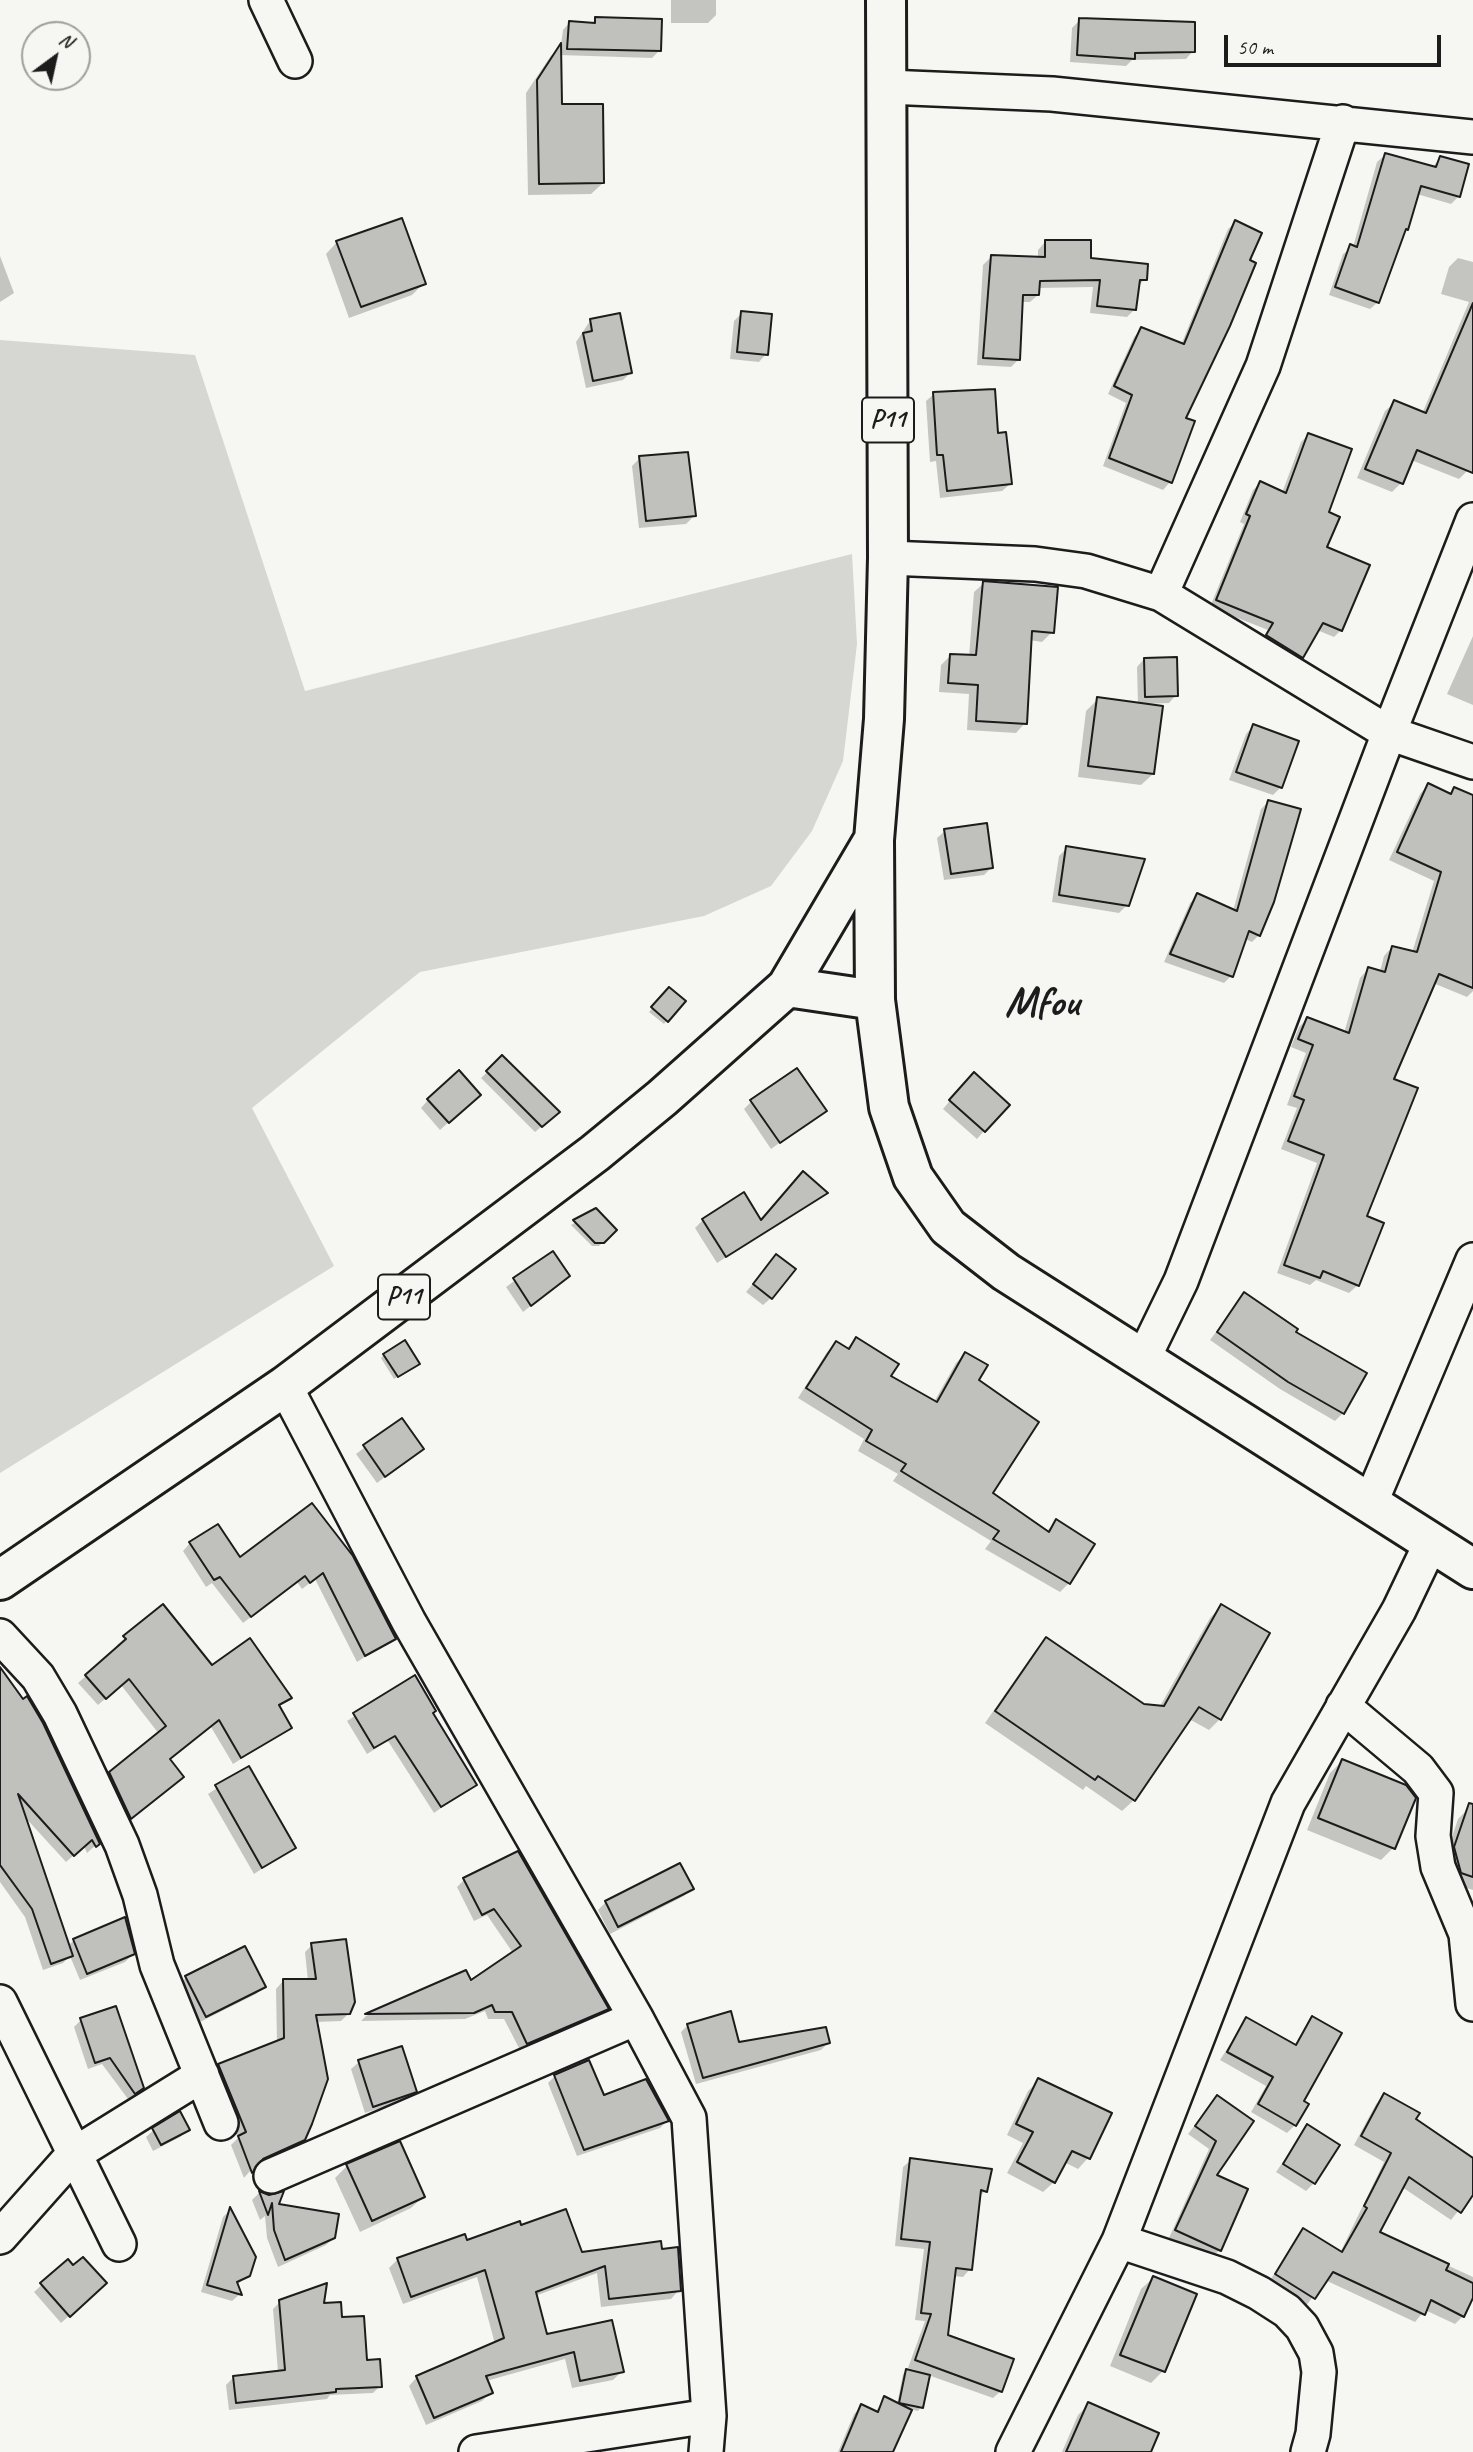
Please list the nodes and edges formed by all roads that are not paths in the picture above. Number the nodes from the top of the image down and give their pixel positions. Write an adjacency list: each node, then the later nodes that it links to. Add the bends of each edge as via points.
1 (266, 0): 3 (street)
2 (886, 0): 4 (main road, P11)
3 (295, 61)
4 (887, 87): 5 (street, via 1052,94); 8 (main road, P11)
5 (1343, 122): 6 (street); 9 (street, via 1263,366)
6 (1473, 136)
7 (1473, 520): 10 (street)
8 (888, 558): 9 (street, via 1035,564 1086,571); 12 (main road, P11, via 884,719)
9 (1161, 594): 10 (street)
10 (1388, 733): 11 (street); 16 (street, via 1181,1281)
11 (1473, 762)
12 (874, 839): 13 (main road, P11); 14 (main road)
13 (787, 987): 14 (main road); 17 (main road, P11, via 595,1153)
14 (875, 1000): 16 (main road, via 890,1107 913,1177 948,1227 1006,1272)
15 (1473, 1261): 18 (street)
16 (1144, 1357): 18 (main road)
17 (285, 1386): 21 (main road, P11); 26 (street, via 409,1622)
18 (1370, 1504): 19 (main road)
19 (1431, 1543): 20 (main road); 23 (street, via 1399,1610)
20 (1473, 1569)
21 (0, 1580)
22 (0, 1636): 27 (street, via 38,1677 60,1714 122,1844 157,1965)
23 (1343, 1706): 25 (street, via 1418,1769 1436,1793 1433,1836 1438,1867 1466,1934); 32 (street, via 1288,1803)
24 (0, 2002): 29 (street)
25 (1473, 2004)
26 (636, 2018): 30 (street); 34 (street, via 689,2118)
27 (202, 2075): 28 (street); 29 (street)
28 (221, 2123)
29 (73, 2155): 31 (street); 33 (street)
30 (271, 2176)
31 (0, 2236)
32 (1119, 2241): 37 (street); 38 (street, via 1259,2292 1302,2327 1316,2354 1319,2372)
33 (119, 2244)
34 (709, 2416): 35 (street); 36 (street)
35 (476, 2452)
36 (706, 2452)
37 (1013, 2452)
38 (1308, 2452)

